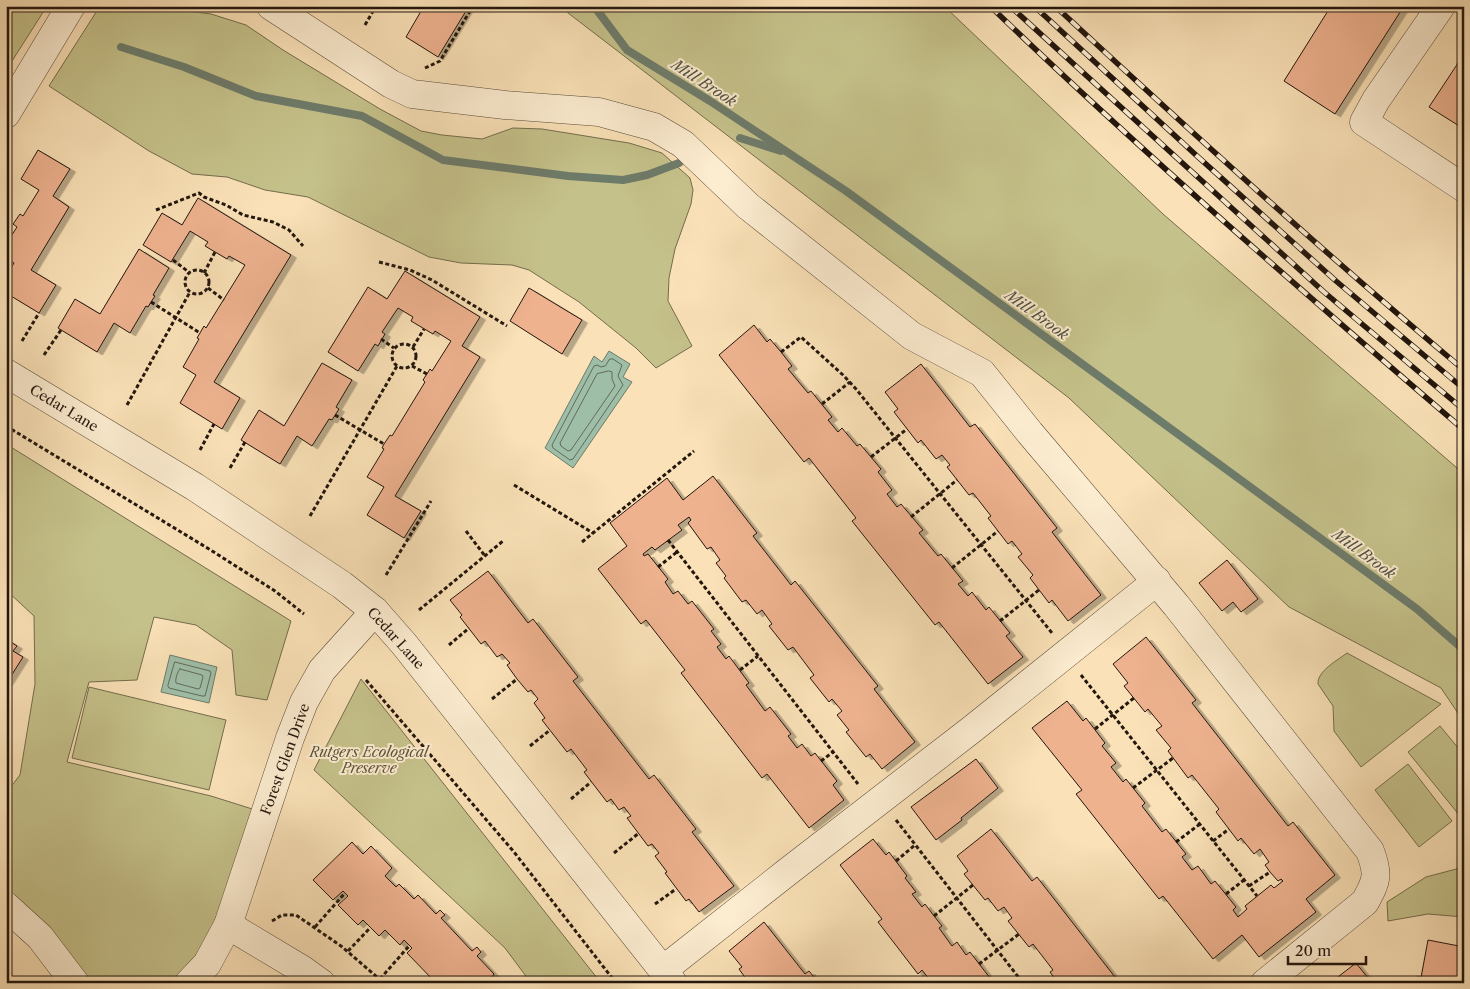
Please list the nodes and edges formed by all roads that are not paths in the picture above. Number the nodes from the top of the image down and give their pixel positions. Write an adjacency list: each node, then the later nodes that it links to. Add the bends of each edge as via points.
1 (71, 6): 4 (street)
2 (271, 6): 7 (street, via 391,84 412,94 599,112 654,127 683,144 748,206 912,336 982,373)
3 (1441, 6): 5 (street, via 1364,122)
4 (6, 114)
5 (1464, 188)
6 (6, 373): 8 (street, Cedar Lane, via 195,487 342,585)
7 (1156, 581): 11 (street, via 786,873); 15 (street, via 1370,851 1376,867 1374,884 1365,902)
8 (375, 611): 10 (street, Forest Glen Drive, via 322,670 304,702); 11 (street, Cedar Lane)
9 (6, 906): 12 (street, via 40,937)
10 (228, 925): 13 (street, Forest Glen Drive, via 207,964); 14 (street)
11 (668, 976)
12 (74, 983)
13 (189, 983)
14 (321, 983)
15 (1265, 983)

